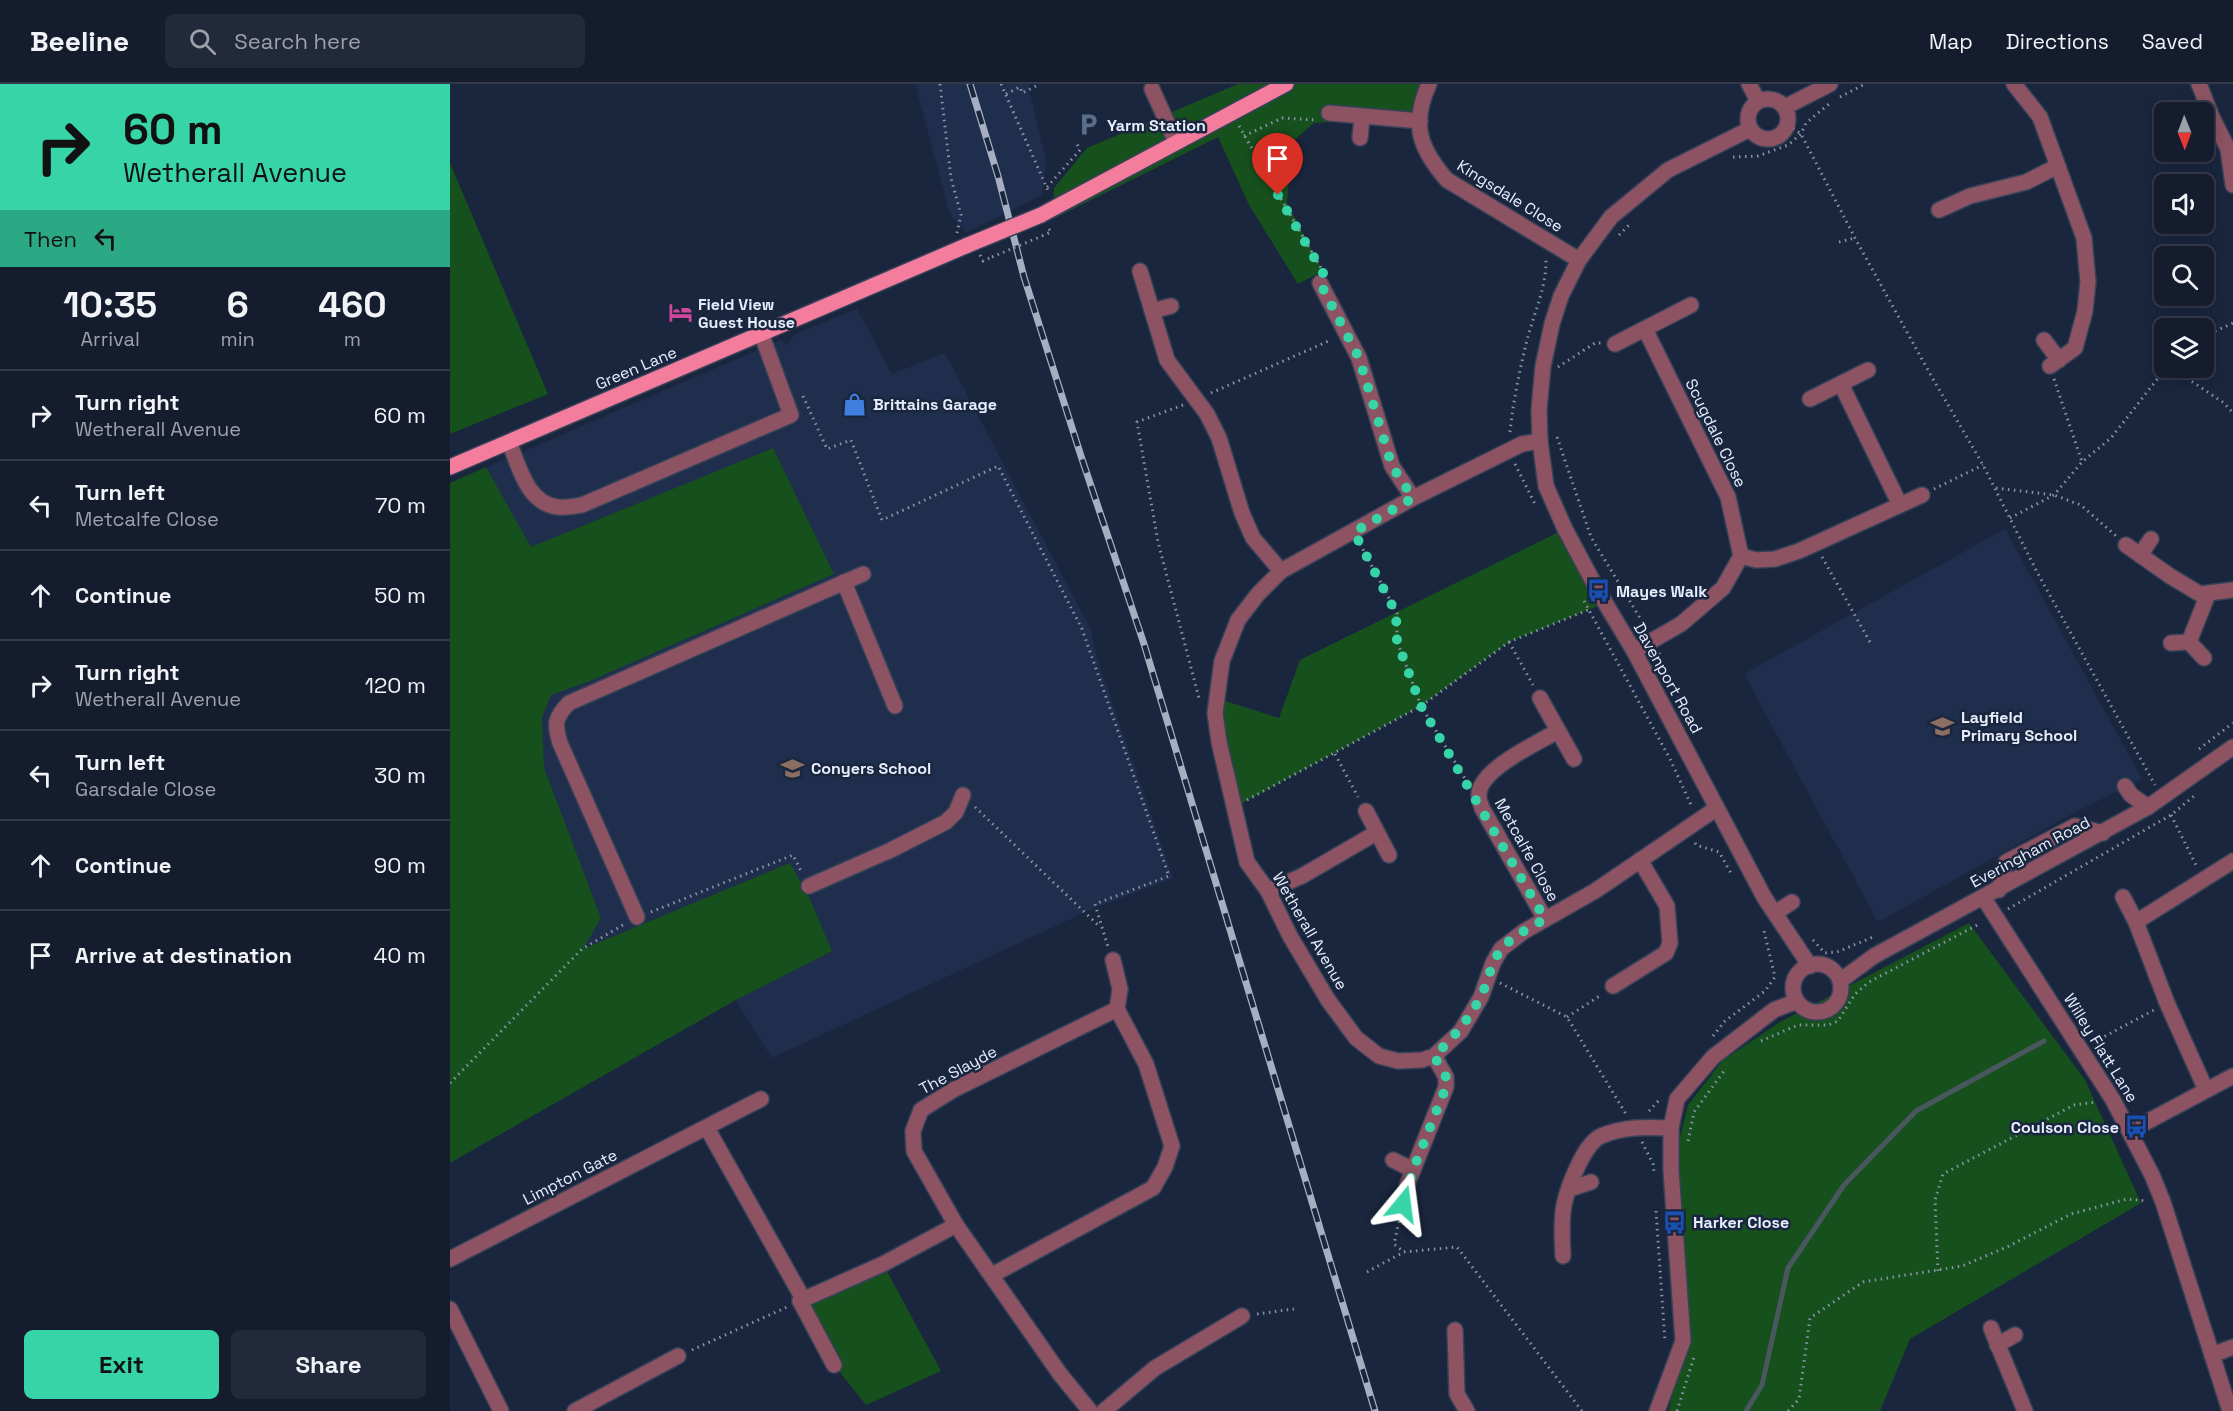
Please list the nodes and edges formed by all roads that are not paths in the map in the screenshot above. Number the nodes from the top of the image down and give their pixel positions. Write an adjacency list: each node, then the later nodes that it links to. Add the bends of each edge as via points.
1 (1286, 84): 15 (main road)
2 (1429, 84): 12 (street, Kingsdale Close, via 1422,99)
3 (1749, 84): 8 (street)
4 (1830, 84): 9 (street)
5 (2014, 84): 16 (street, via 2040,117)
6 (2199, 84): 17 (street, via 2228,149)
7 (1152, 89): 15 (street)
8 (1758, 101): 9 (street, via 1777,100); 13 (street, via 1747,118)
9 (1785, 107): 13 (street, via 1788,125 1780,135 1764,139)
10 (1329, 113): 11 (street)
11 (1362, 117): 12 (street); 14 (street)
12 (1420, 121): 19 (street, Kingsdale Close, via 1421,139 1431,161 1447,180)
13 (1750, 129): 19 (street, Davenport Road, via 1668,170 1611,218)
14 (1360, 138)
15 (1176, 142): 26 (main road, Green Lane, bridge, via 1055,209)
16 (2058, 166): 18 (street, via 2026,182 1970,196 1951,196); 27 (street, via 2084,238 2088,282 2075,348 2055,363)
17 (2233, 185)
18 (1939, 210)
19 (1579, 260): 32 (street, Davenport Road, via 1552,324 1551,366 1539,410)
20 (1140, 271): 24 (street)
21 (1320, 283): 36 (street, via 1359,358 1392,466)
22 (1691, 305): 25 (street)
23 (1170, 306): 24 (street)
24 (1152, 311): 42 (street, via 1167,360 1219,438 1253,538)
25 (1645, 329): 28 (street); 41 (street, Scugdale Close, via 1728,496)
26 (760, 333): 33 (main road, Green Lane); 33 (street, via 791,415 582,505 557,507 536,498)
27 (2044, 340)
28 (1616, 344)
29 (1868, 370): 30 (street)
30 (1841, 384): 31 (street); 37 (street)
31 (1810, 399)
32 (1540, 441): 36 (street, Wetherall Avenue, via 1522,444); 49 (street, Davenport Road, via 1546,486 1565,529)
33 (509, 442): 34 (main road, Green Lane)
34 (450, 467)
35 (1922, 495): 37 (street)
36 (1413, 498): 42 (street, Wetherall Avenue)
37 (1900, 505): 41 (street, via 1775,559)
38 (2151, 539): 40 (street)
39 (2126, 545): 40 (street)
40 (2140, 555): 46 (street, via 2200,594)
41 (1742, 556): 49 (street, via 1723,588 1681,624)
42 (1281, 571): 68 (street, Wetherall Avenue, via 1238,620 1222,662 1215,713 1247,862)
43 (863, 574): 44 (street)
44 (844, 582): 52 (street); 73 (street, via 569,703 559,713 555,728 560,743)
45 (2233, 590): 46 (street)
46 (2208, 594): 47 (street)
47 (2189, 642): 48 (street); 50 (street)
48 (2171, 644)
49 (1634, 651): 59 (street, Davenport Road)
50 (2204, 658)
51 (1540, 698): 53 (street)
52 (895, 706)
53 (1558, 731): 55 (street); 74 (street, Metcalfe Close, via 1517,754 1483,781 1479,794 1482,808)
54 (2233, 747): 58 (street, Everingham Road)
55 (1574, 759)
56 (2125, 786): 58 (street)
57 (963, 795): 66 (street, via 956,812 946,822)
58 (2148, 807): 61 (street, Everingham Road)
59 (1717, 808): 64 (street); 72 (street, Davenport Road)
60 (1366, 811): 62 (street)
61 (2103, 833): 67 (street, Everingham Road); 67 (street, via 2075,826 2006,862)
62 (1376, 834): 63 (street); 68 (street)
63 (1389, 855)
64 (1640, 860): 74 (street); 79 (street, via 1668,906 1670,943 1666,953)
65 (2233, 861): 75 (street)
66 (808, 886)
67 (1999, 890): 69 (street, Everingham Road)
68 (1268, 891): 82 (street, Wetherall Avenue, via 1328,1000 1356,1038 1379,1056 1398,1061)
69 (1983, 897): 78 (street, Everingham Road, via 1874,956); 106 (street, Willey Flatt Lane, via 2113,1100 2152,1175)
70 (2123, 897): 75 (street)
71 (1792, 902): 72 (street)
72 (1775, 913): 77 (street, Davenport Road)
73 (637, 917)
74 (1545, 919): 82 (street, via 1501,949 1481,997 1461,1030)
75 (2136, 922): 84 (street)
76 (1113, 960): 81 (street, via 1120,989)
77 (1810, 966): 78 (street, via 1828,967); 80 (street, via 1795,981)
78 (1840, 981): 80 (street, via 1839,999 1831,1008 1813,1012)
79 (1613, 986)
80 (1797, 1001): 88 (street, via 1774,1010 1713,1057 1677,1099)
81 (1118, 1009): 94 (street, The Slayde, via 953,1090 921,1110 913,1131 914,1151); 97 (street, via 1146,1064 1172,1146 1165,1167 1153,1188)
82 (1434, 1056): 90 (street, via 1446,1077 1446,1087)
83 (2233, 1076): 84 (street)
84 (2206, 1090): 86 (street)
85 (761, 1099): 87 (street, Limpton Gate)
86 (2143, 1124)
87 (707, 1128): 96 (street, Limpton Gate); 98 (street, via 801,1295)
88 (1671, 1128): 93 (street, via 1633,1127 1599,1137 1585,1151); 114 (street, via 1683,1341)
89 (1393, 1160): 90 (street)
90 (1413, 1170): 92 (street)
91 (1591, 1182): 93 (street)
92 (1407, 1185)
93 (1570, 1189): 95 (street, via 1565,1203)
94 (956, 1225): 97 (street, The Slayde); 98 (street, via 883,1264)
95 (1563, 1256)
96 (450, 1259)
97 (992, 1275): 111 (street, The Slayde)
98 (800, 1301): 108 (street)
99 (450, 1310): 109 (street)
100 (1242, 1316): 112 (street, via 1155,1368)
101 (1991, 1328): 104 (street)
102 (1455, 1330): 113 (street, via 1457,1394)
103 (2015, 1335): 104 (street)
104 (1997, 1345): 115 (street)
105 (2233, 1347): 106 (street)
106 (2212, 1355): 116 (street, Willey Flatt Lane)
107 (678, 1356): 110 (street)
108 (834, 1365)
109 (501, 1411)
110 (575, 1411)
111 (1090, 1411)
112 (1104, 1411)
113 (1467, 1411)
114 (1657, 1411)
115 (2025, 1411)
116 (2230, 1411)

